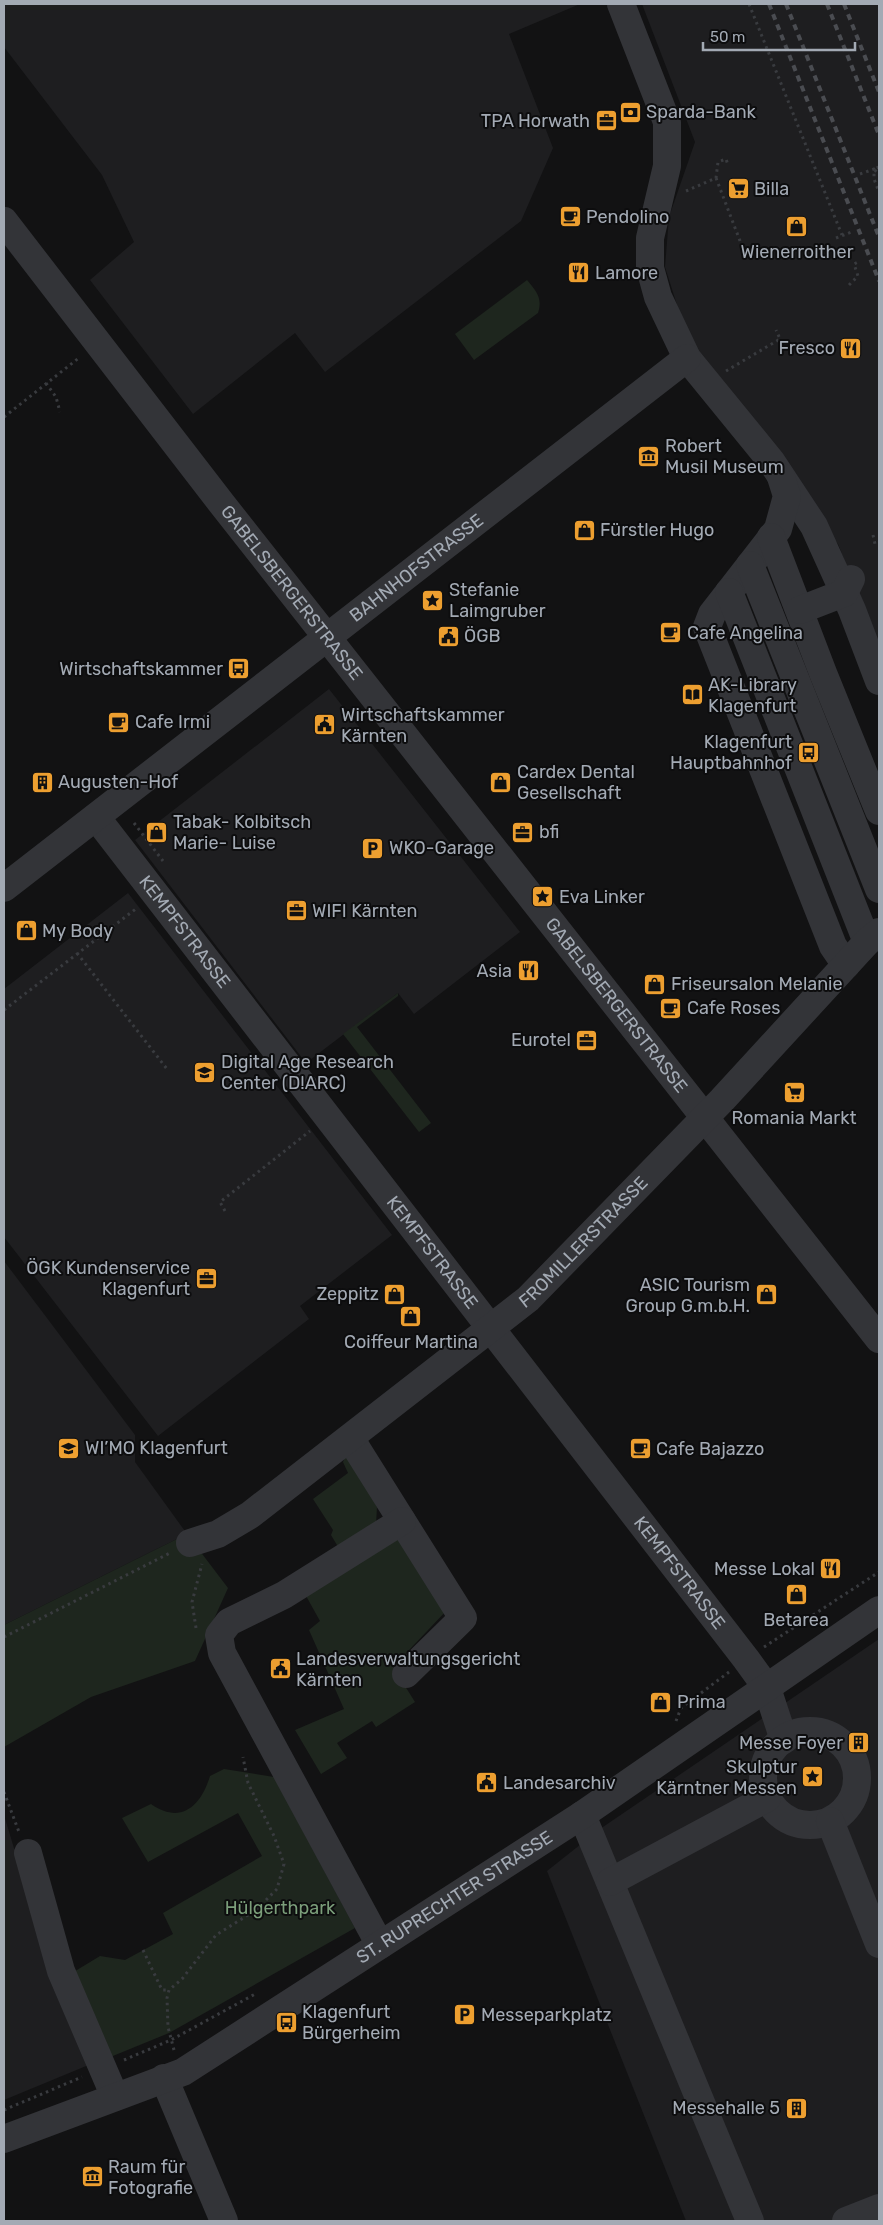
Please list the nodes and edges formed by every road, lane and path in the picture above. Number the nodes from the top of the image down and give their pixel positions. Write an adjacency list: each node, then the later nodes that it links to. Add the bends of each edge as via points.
1 (621, 4): 10 (street, via 667,122)
2 (749, 4): 13 (path)
3 (728, 165): 8 (path, via 726,159 718,162)
4 (879, 166): 5 (path)
5 (874, 169): 6 (path); 7 (path); 9 (path)
6 (860, 174)
7 (879, 175)
8 (716, 178): 10 (path); 15 (path)
9 (879, 192)
10 (669, 195): 20 (street, via 650,238 650,268 668,321)
11 (4, 221): 19 (street, GABELSBERGERSTRASSE)
12 (854, 231): 13 (path)
13 (842, 235): 14 (path)
14 (836, 238)
15 (745, 254)
16 (860, 261): 17 (path, via 854,264 858,276)
17 (849, 285)
18 (776, 330): 21 (path, via 780,339)
19 (98, 343): 22 (path); 33 (street, GABELSBERGERSTRASSE)
20 (687, 358): 25 (street); 30 (street, via 700,359 808,496); 33 (street, BAHNHOFSTRASSE)
21 (723, 373)
22 (46, 383): 23 (path, via 56,397); 24 (path)
23 (60, 412)
24 (4, 417)
25 (780, 474): 27 (street, via 787,496 783,516); 30 (street)
26 (873, 534): 28 (path, via 875,544)
27 (771, 537): 29 (street); 32 (street)
28 (879, 542)
29 (750, 565): 31 (street); 41 (street)
30 (843, 575): 32 (street); 34 (street); 35 (street)
31 (729, 592): 43 (street); 45 (street, via 712,614 707,627 834,946)
32 (800, 610): 36 (street)
33 (327, 636): 37 (street, BAHNHOFSTRASSE); 49 (street, GABELSBERGERSTRASSE)
34 (879, 650)
35 (879, 681)
36 (879, 811)
37 (96, 817): 40 (street, BAHNHOFSTRASSE); 42 (street, KEMPFSTRASSE)
38 (134, 824): 39 (path)
39 (166, 866)
40 (6, 882)
41 (879, 888)
42 (155, 894): 44 (path); 48 (street, KEMPFSTRASSE)
43 (873, 937): 45 (street, FROMILLERSTRASSE)
44 (77, 953): 46 (path); 47 (path)
45 (846, 965): 49 (street, FROMILLERSTRASSE)
46 (4, 1010)
47 (167, 1069)
48 (328, 1117): 50 (path, via 220,1202); 51 (street, KEMPFSTRASSE)
49 (705, 1118): 51 (street, FROMILLERSTRASSE, via 528,1299); 52 (street, GABELSBERGERSTRASSE)
50 (224, 1211)
51 (490, 1329): 53 (street, FROMILLERSTRASSE); 60 (street, KEMPFSTRASSE)
52 (879, 1339)
53 (350, 1438): 54 (street); 55 (street, FROMILLERSTRASSE, via 250,1515 218,1534)
54 (402, 1522): 61 (street, via 463,1618); 73 (street, via 284,1595 229,1622 219,1635 222,1653)
55 (194, 1541): 58 (path, via 202,1558 202,1570 192,1602); 59 (path)
56 (879, 1572): 60 (path)
57 (879, 1610): 62 (street, ST. RUPRECHTER STRASSE)
58 (198, 1633)
59 (4, 1637)
60 (746, 1659): 62 (street, KEMPFSTRASSE); 63 (path, via 681,1708)
61 (406, 1674)
62 (767, 1688): 64 (street, KEMPFSTRASSE); 68 (street, ST. RUPRECHTER STRASSE)
63 (675, 1723)
64 (784, 1740): 67 (street, via 765,1762); 69 (street, via 800,1732 824,1734 844,1746 852,1757 857,1781 854,1794 846,1808)
65 (243, 1757): 76 (path, via 248,1783 284,1864 277,1889 256,1910 216,1935)
66 (4, 1792): 70 (path)
67 (767, 1798): 69 (street, via 782,1816 793,1822 818,1825); 71 (street)
68 (582, 1815): 71 (street); 73 (street, ST. RUPRECHTER STRASSE)
69 (830, 1821): 72 (street)
70 (28, 1853): 78 (street, via 62,1971)
71 (610, 1882): 85 (street)
72 (879, 1944)
73 (380, 1945): 79 (street, ST. RUPRECHTER STRASSE, via 183,2072)
74 (144, 1950): 76 (path, via 162,1990)
75 (266, 1989): 77 (path)
76 (169, 1990): 77 (path)
77 (171, 2040): 78 (path)
78 (103, 2068): 80 (street); 81 (path)
79 (164, 2078): 80 (street, ST. RUPRECHTER STRASSE); 84 (street)
80 (115, 2097): 82 (street, ST. RUPRECHTER STRASSE)
81 (4, 2110)
82 (4, 2139)
83 (879, 2208): 86 (street)
84 (224, 2221)
85 (750, 2221)
86 (846, 2221)

